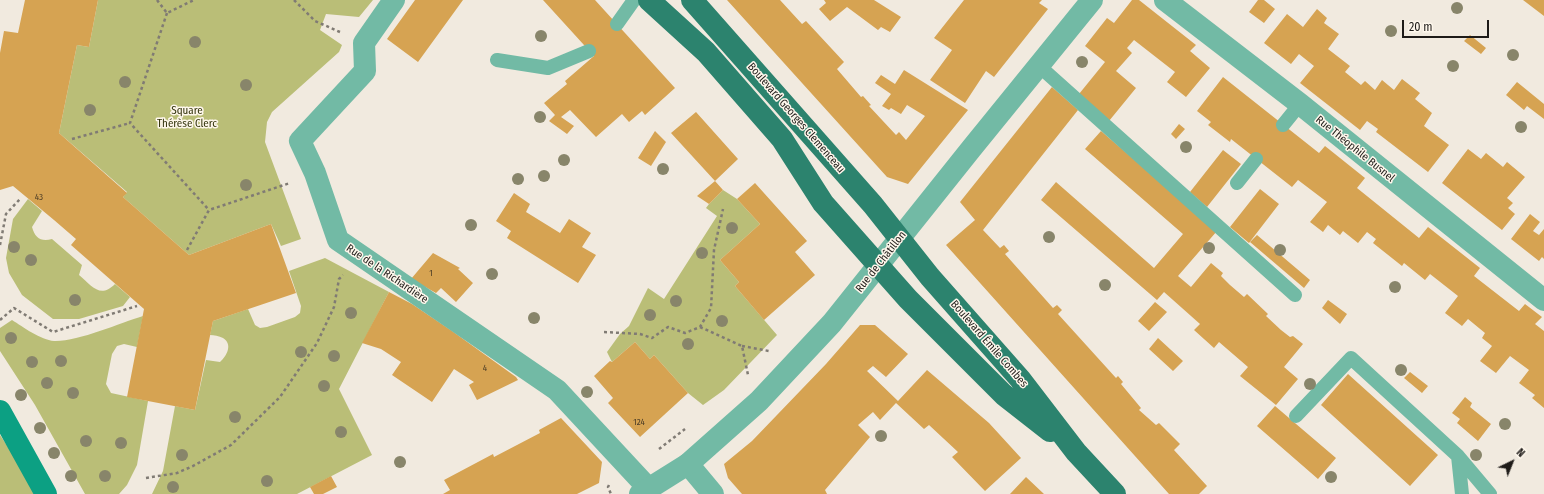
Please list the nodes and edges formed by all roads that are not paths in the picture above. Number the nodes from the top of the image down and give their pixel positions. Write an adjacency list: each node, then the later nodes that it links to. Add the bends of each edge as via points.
1 (394, 0): 24 (street, Rue de la Richardière, via 364,43 365,71 300,141 315,173 338,240 557,390 631,470)
2 (634, 0): 7 (lane)
3 (648, 0): 16 (main road, via 706,52 782,139 823,202)
4 (692, 0): 15 (main road, Boulevard Georges Clemenceau, via 873,205)
5 (1092, 0): 10 (street, Rue de Châtillon)
6 (1165, 0): 11 (street, Rue Théophile Busnel)
7 (617, 24)
8 (589, 51): 9 (lane, via 548,68)
9 (497, 60)
10 (1038, 65): 15 (street, Rue de Châtillon); 17 (lane)
11 (1300, 104): 12 (lane); 18 (street, Rue Théophile Busnel)
12 (1283, 125)
13 (1256, 159): 14 (lane)
14 (1237, 183)
15 (899, 238): 16 (street, Rue de Châtillon); 21 (main road, Boulevard Émile Combes, via 1020,379)
16 (879, 265): 21 (main road, Boulevard Émile Combes, via 908,299 1004,396); 23 (street, Rue de Châtillon, via 832,323 760,401)
17 (1295, 295)
18 (1544, 300)
19 (0, 411): 25 (main road)
20 (1296, 416): 22 (lane, via 1351,358)
21 (1076, 452): 27 (main road, Boulevard Émile Combes)
22 (1458, 456): 28 (lane); 29 (lane)
23 (688, 464): 24 (street, Rue de Châtillon); 26 (street)
24 (644, 492)
25 (46, 494)
26 (713, 494)
27 (1115, 494)
28 (1462, 494)
29 (1490, 494)

